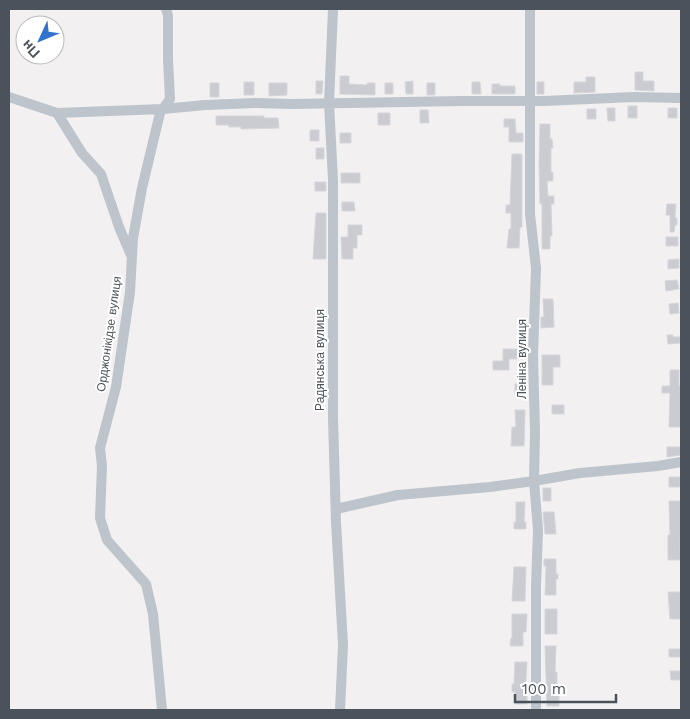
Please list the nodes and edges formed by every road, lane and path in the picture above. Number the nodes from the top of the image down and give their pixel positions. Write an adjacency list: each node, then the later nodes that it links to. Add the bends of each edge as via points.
1 (166, 9): 8 (street, Орджонікідзе вулиця, via 170,99)
2 (334, 9): 7 (street, Радянська вулиця)
3 (530, 9): 6 (street, Леніна вулиця)
4 (9, 98): 9 (street)
5 (681, 98): 6 (street)
6 (530, 101): 7 (street); 12 (street, Леніна вулиця, via 530,214 536,268)
7 (329, 103): 8 (street, via 205,105); 13 (street, Радянська вулиця)
8 (164, 109): 9 (street); 10 (street, Орджонікідзе вулиця, via 160,113 142,188)
9 (57, 114): 10 (street, via 82,153 101,174)
10 (132, 258): 14 (street, Орджонікідзе вулиця, via 116,388 100,448 100,518 107,540 146,584 153,614)
11 (681, 462): 12 (street)
12 (534, 481): 13 (street, via 398,495); 16 (street, Леніна вулиця, via 538,530)
13 (336, 509): 15 (street, Радянська вулиця, via 342,645)
14 (162, 710)
15 (340, 710)
16 (536, 710)

